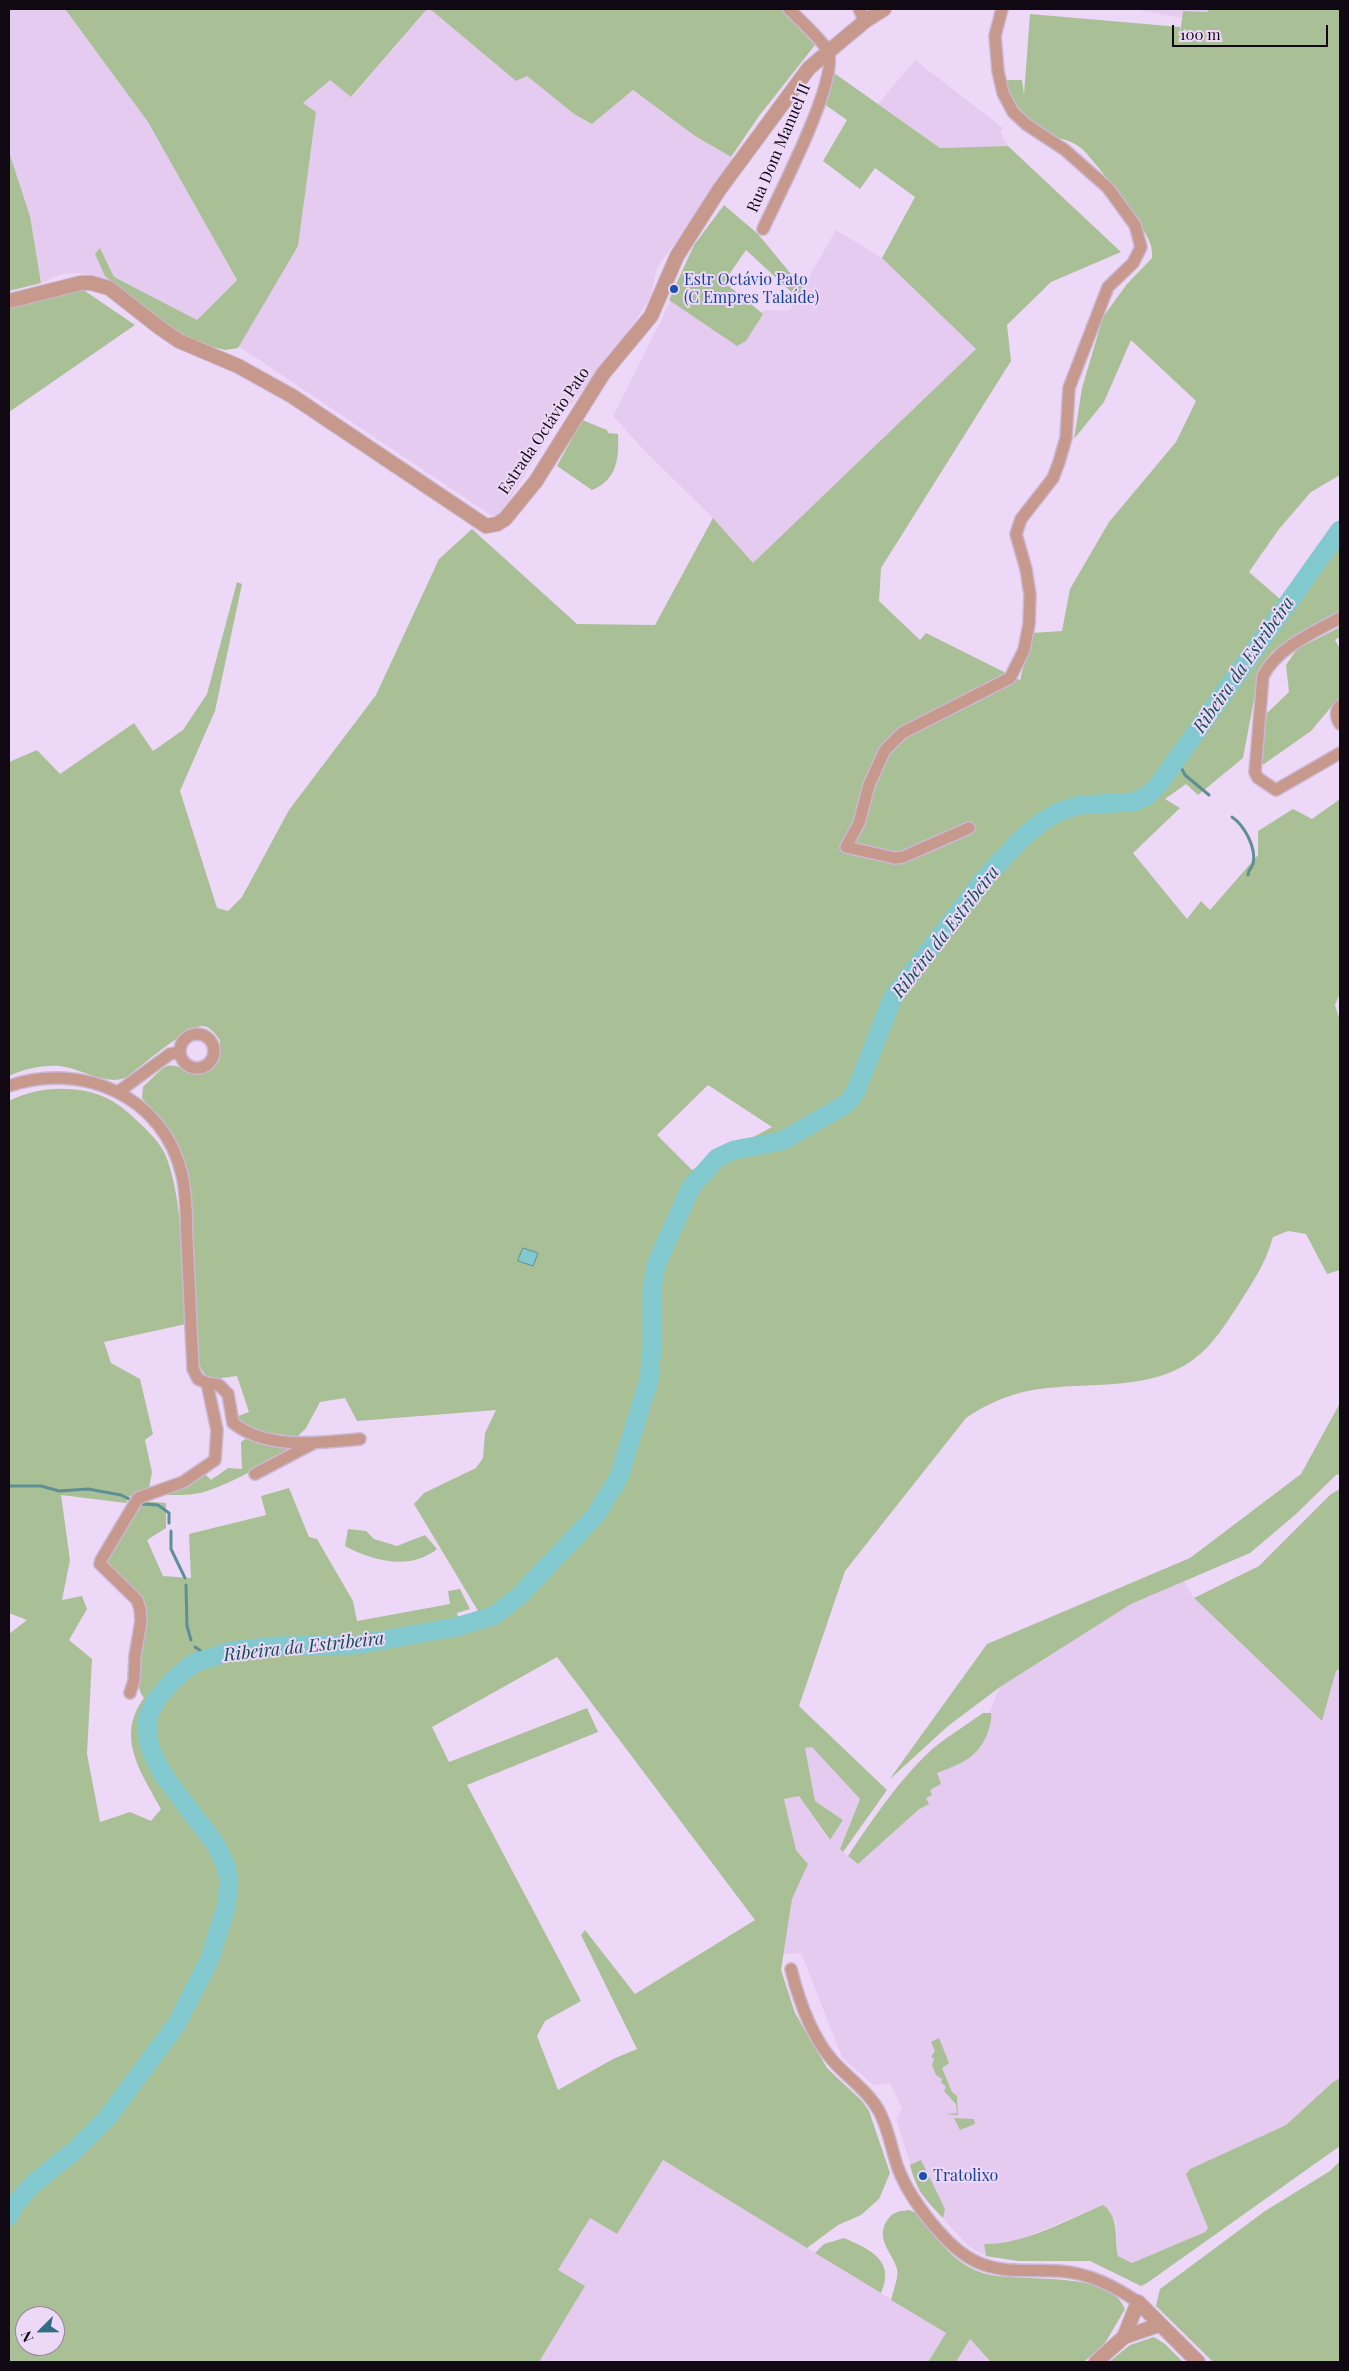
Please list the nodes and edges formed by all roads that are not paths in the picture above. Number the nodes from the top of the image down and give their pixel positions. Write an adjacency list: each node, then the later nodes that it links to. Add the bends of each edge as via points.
1 (789, 9): 5 (street)
2 (884, 9): 4 (street, Estrada Octávio Pato)
3 (1002, 9): 12 (street, via 995,36 998,71 1002,93 1013,112 1065,150 1108,188 1135,225 1141,247 1133,263 1108,287 1070,388 1066,438 1059,462 1053,478 1021,519 1016,534 1030,595 1024,650 1010,678 902,733 885,750 869,785 859,823 846,847 895,858 920,851)
4 (862, 15): 5 (street, Estrada Octávio Pato)
5 (828, 50): 6 (street, Rua Dom Manuel II, via 830,63 819,104); 7 (street, Estrada Octávio Pato, via 809,68 719,190 678,256 651,316 603,374 536,480 505,519 497,524 486,526 292,396 238,366 179,341 109,288 81,284)
6 (763, 229)
7 (9, 301)
8 (1340, 618): 11 (street, via 1284,651 1268,666 1263,676 1255,772 1258,778 1276,790 1281,789)
9 (1339, 707): 10 (street, via 1336,715)
10 (1340, 724)
11 (1340, 753)
12 (969, 828)
13 (180, 1052): 15 (street, via 170,1054)
14 (9, 1086): 15 (street, via 40,1078 73,1078)
15 (118, 1092): 16 (street, via 146,1112 175,1153 184,1189 193,1369 198,1379)
16 (208, 1383): 18 (street, via 218,1384 228,1394 233,1423 246,1432 271,1439); 20 (street, via 218,1430 215,1460 183,1482 138,1498 101,1560 100,1564 136,1600 140,1609)
17 (360, 1439): 18 (street)
18 (314, 1443): 19 (street)
19 (255, 1474)
20 (130, 1693)
21 (791, 1969): 22 (street, via 802,2005 824,2048 879,2110 910,2194 954,2245 974,2262 1003,2269 1077,2273 1106,2283)
22 (1138, 2302): 23 (street); 24 (street)
23 (1159, 2325): 24 (street); 26 (street)
24 (1124, 2337): 25 (street)
25 (1096, 2362)
26 (1198, 2362)

